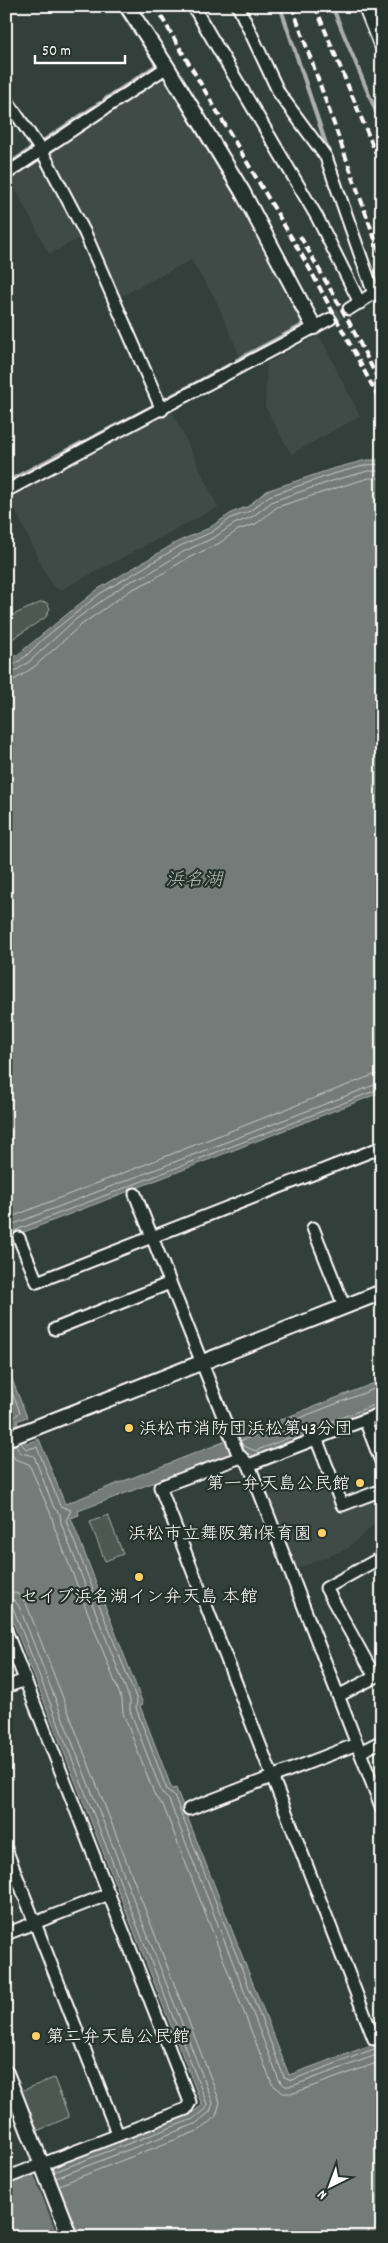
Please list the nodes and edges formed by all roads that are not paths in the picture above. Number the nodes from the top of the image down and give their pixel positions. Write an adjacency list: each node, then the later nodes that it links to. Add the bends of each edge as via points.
1 (127, 6): 6 (street)
2 (193, 6): 11 (street, via 317,217)
3 (238, 6): 10 (street, via 278,93 326,156)
4 (368, 6): 5 (highway)
5 (381, 37)
6 (167, 67): 8 (street); 14 (street, via 249,203)
7 (6, 99): 8 (street)
8 (41, 151): 9 (street); 15 (street, via 85,234)
9 (6, 174)
10 (378, 291): 11 (street)
11 (360, 303): 12 (street)
12 (349, 309)
13 (330, 319): 14 (street)
14 (314, 327): 15 (street)
15 (162, 410): 16 (street)
16 (7, 490)
17 (382, 1147): 20 (street)
18 (135, 1194): 20 (street)
19 (313, 1228): 24 (street)
20 (152, 1237): 21 (street, via 36,1282); 22 (street)
21 (19, 1238)
22 (170, 1283): 25 (street); 26 (street)
23 (382, 1292): 24 (street)
24 (344, 1306): 26 (street)
25 (55, 1329)
26 (202, 1362): 30 (street); 31 (street)
27 (382, 1413): 28 (street)
28 (364, 1420): 29 (street); 32 (street)
29 (316, 1438): 31 (street); 33 (street, via 342,1505)
30 (6, 1439)
31 (242, 1459): 39 (street); 42 (street, via 160,1488)
32 (382, 1464)
33 (382, 1490)
34 (381, 1558): 36 (street, via 326,1588)
35 (6, 1631): 37 (street)
36 (378, 1675): 39 (street)
37 (25, 1680): 38 (street); 46 (street)
38 (6, 1687)
39 (338, 1696): 41 (street)
40 (382, 1741): 41 (street)
41 (358, 1748): 42 (street); 44 (street)
42 (272, 1777): 43 (street); 49 (street)
43 (189, 1809)
44 (382, 1809)
45 (6, 1849): 47 (street)
46 (109, 1894): 47 (street); 51 (street, via 190,2102 186,2109)
47 (35, 1922): 48 (street); 51 (street)
48 (6, 1934)
49 (374, 2039)
50 (6, 2073): 52 (street)
51 (118, 2135): 52 (street)
52 (42, 2166): 53 (street); 54 (street)
53 (6, 2178)
54 (70, 2237)

